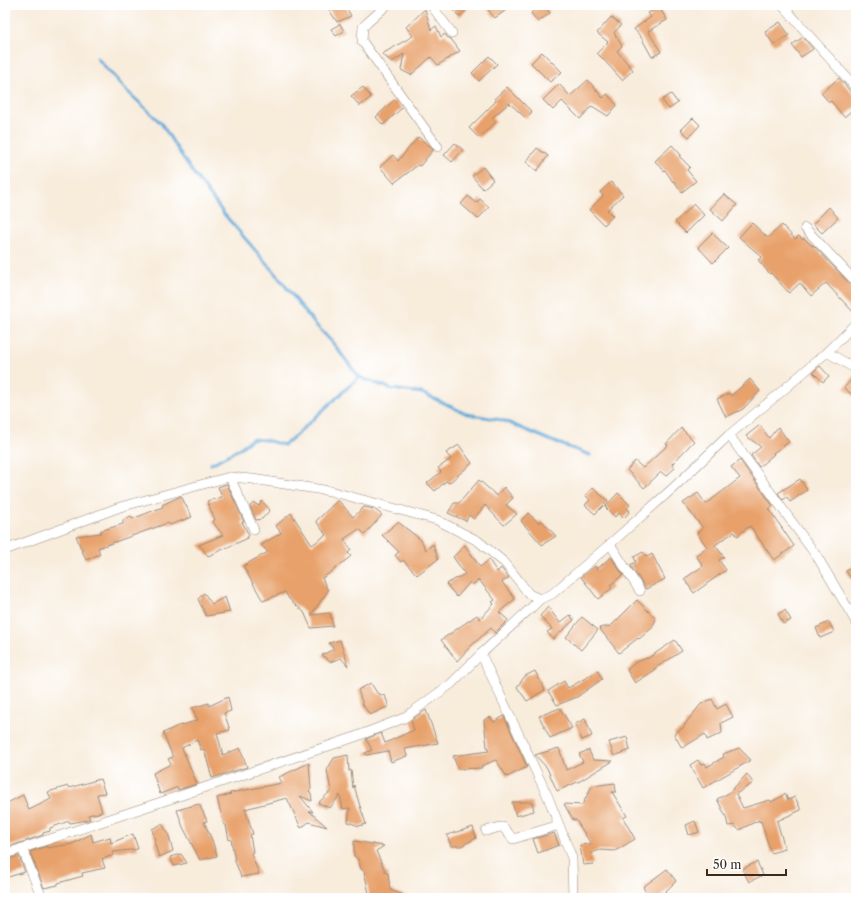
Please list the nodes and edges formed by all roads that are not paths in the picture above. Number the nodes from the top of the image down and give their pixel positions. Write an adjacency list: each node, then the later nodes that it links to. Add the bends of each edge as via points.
1 (387, 5): 6 (street, via 364,27 362,41)
2 (431, 5): 4 (street)
3 (782, 5): 5 (street)
4 (452, 33)
5 (856, 88)
6 (438, 147)
7 (805, 228): 8 (street)
8 (856, 282)
9 (856, 323): 10 (street)
10 (827, 352): 11 (street); 12 (street)
11 (856, 369)
12 (729, 435): 15 (street); 19 (street, via 818,558)
13 (230, 477): 14 (street); 16 (street, via 120,507); 18 (street, via 330,491 437,520 478,541 505,563 529,594)
14 (254, 530)
15 (610, 544): 17 (street); 18 (street, via 552,594)
16 (5, 550)
17 (640, 591)
18 (540, 599): 20 (street)
19 (856, 622)
20 (481, 654): 21 (street); 23 (street, via 451,684 404,718 355,737)
21 (559, 825): 22 (street, via 513,839 503,827); 26 (street, via 572,858)
22 (486, 831)
23 (22, 848): 24 (street); 25 (street)
24 (5, 854)
25 (42, 898)
26 (573, 898)

